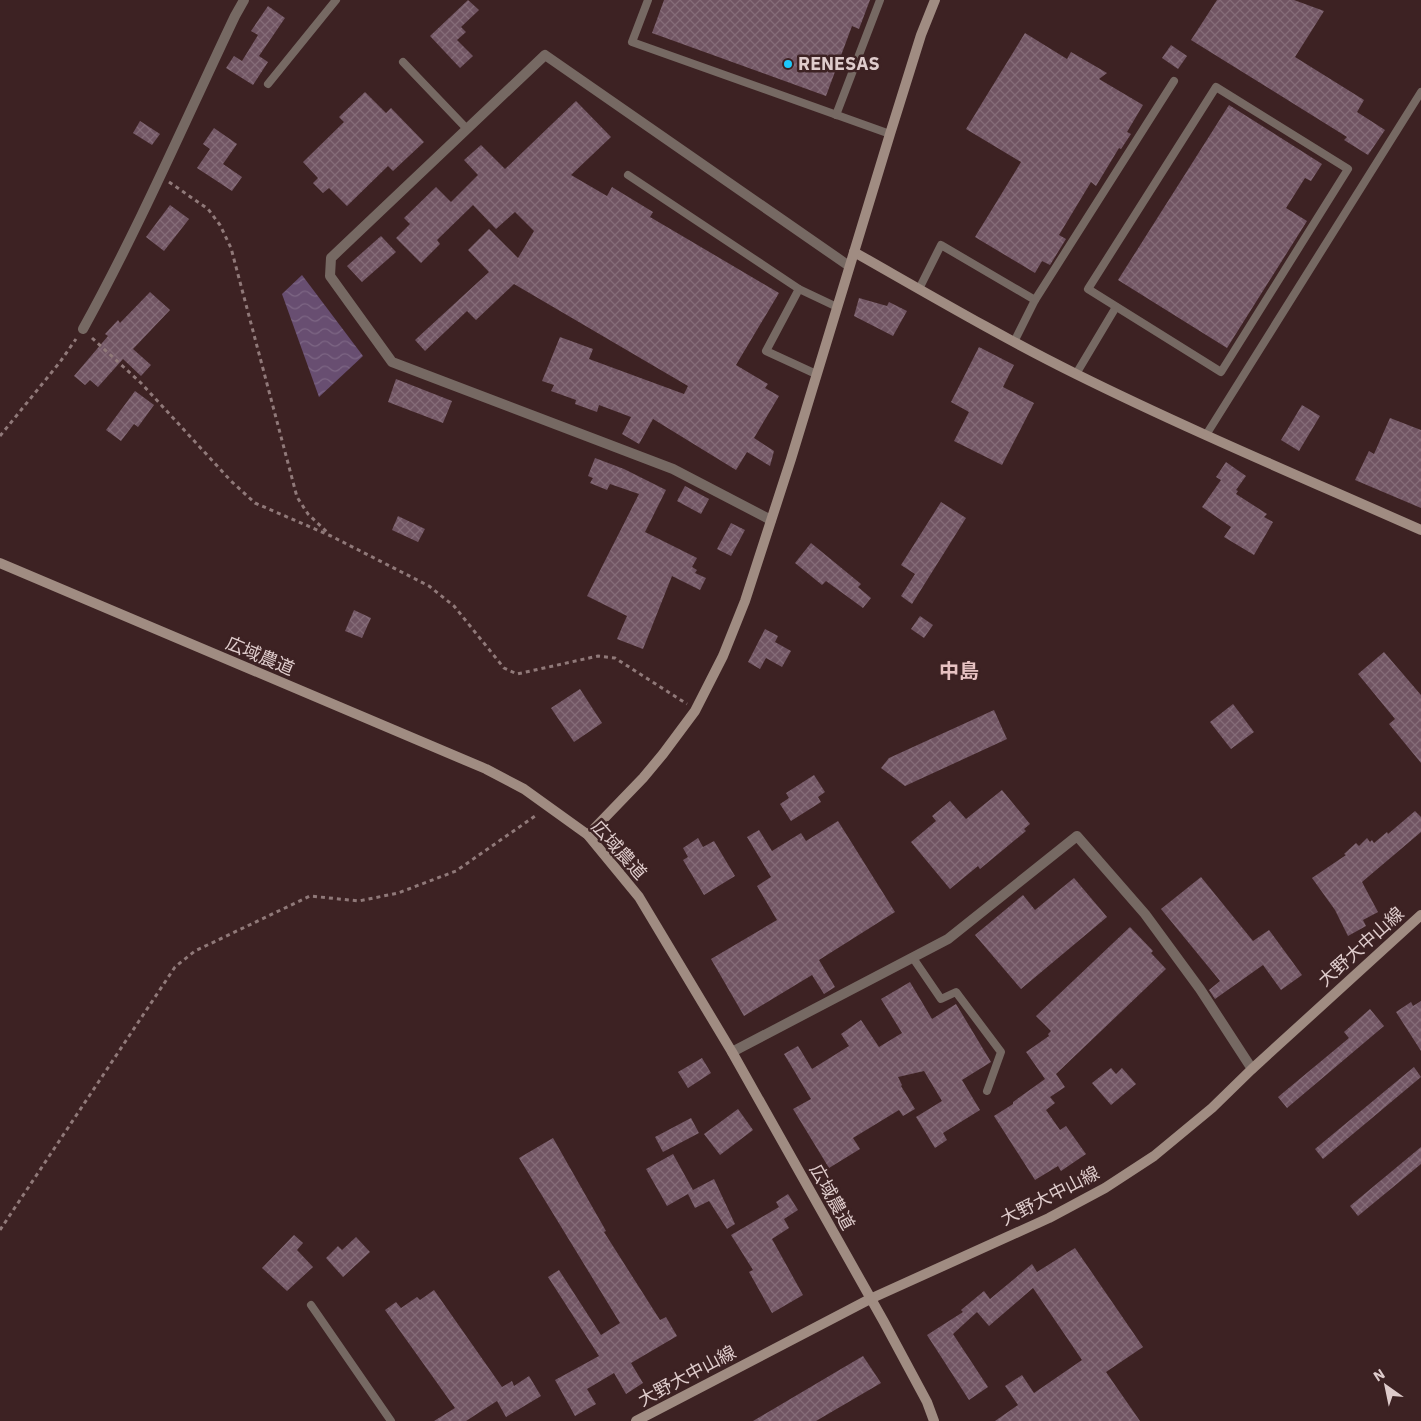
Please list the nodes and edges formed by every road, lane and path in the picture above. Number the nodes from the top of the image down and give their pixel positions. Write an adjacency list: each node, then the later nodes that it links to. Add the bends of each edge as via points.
1 (244, 0): 13 (street)
2 (336, 0): 8 (lane)
3 (648, 0): 10 (lane, via 632,42)
4 (880, 0): 10 (lane)
5 (935, 0): 12 (street)
6 (403, 62): 11 (lane)
7 (1174, 81): 19 (lane)
8 (268, 84)
9 (1421, 92): 26 (lane)
10 (836, 115): 12 (lane)
11 (467, 129): 16 (street, via 545,55); 28 (street, via 332,258 330,276 392,362 673,469)
12 (890, 134): 15 (street)
13 (161, 175): 22 (street); 30 (path, via 208,209 220,225 230,248 296,497)
14 (628, 175): 18 (lane)
15 (854, 252): 16 (street); 17 (street)
16 (849, 266): 20 (street)
17 (919, 289): 19 (lane, via 942,245); 23 (street)
18 (799, 290): 20 (lane); 24 (lane, via 766,350)
19 (1035, 300): 23 (lane)
20 (837, 307): 24 (street)
21 (1116, 307): 21 (lane, via 1221,372 1348,169 1216,87 1088,289); 25 (lane)
22 (83, 329): 27 (path); 30 (path, via 141,383 255,503)
23 (1014, 342): 25 (street)
24 (816, 374): 28 (street)
25 (1076, 374): 26 (street)
26 (1206, 435): 29 (street)
27 (0, 436)
28 (771, 520): 32 (street, via 738,619)
29 (1421, 530)
30 (331, 536): 32 (path, via 429,586 454,606 504,668 517,674 598,656 616,658)
31 (0, 563): 33 (street, 広域農道, via 486,769)
32 (695, 711): 34 (street, via 643,778)
33 (549, 806): 34 (street, 広域農道); 40 (path, via 456,871 398,893 359,902 310,896 195,951 175,967)
34 (588, 835): 37 (street, 広域農道, via 639,897)
35 (1421, 915): 38 (street, 大野大中山線)
36 (913, 958): 37 (street); 38 (street, via 948,939 1077,836 1145,914); 39 (lane, via 941,999 956,992 1001,1052)
37 (732, 1052): 41 (street, 広域農道)
38 (1252, 1069): 41 (street, 大野大中山線, via 1212,1108 1154,1156 1105,1188 1048,1218)
39 (987, 1090)
40 (0, 1230)
41 (870, 1299): 44 (street, 大野大中山線); 45 (street, 広域農道, via 927,1402)
42 (312, 1305): 43 (lane)
43 (391, 1421)
44 (636, 1421)
45 (934, 1421)

